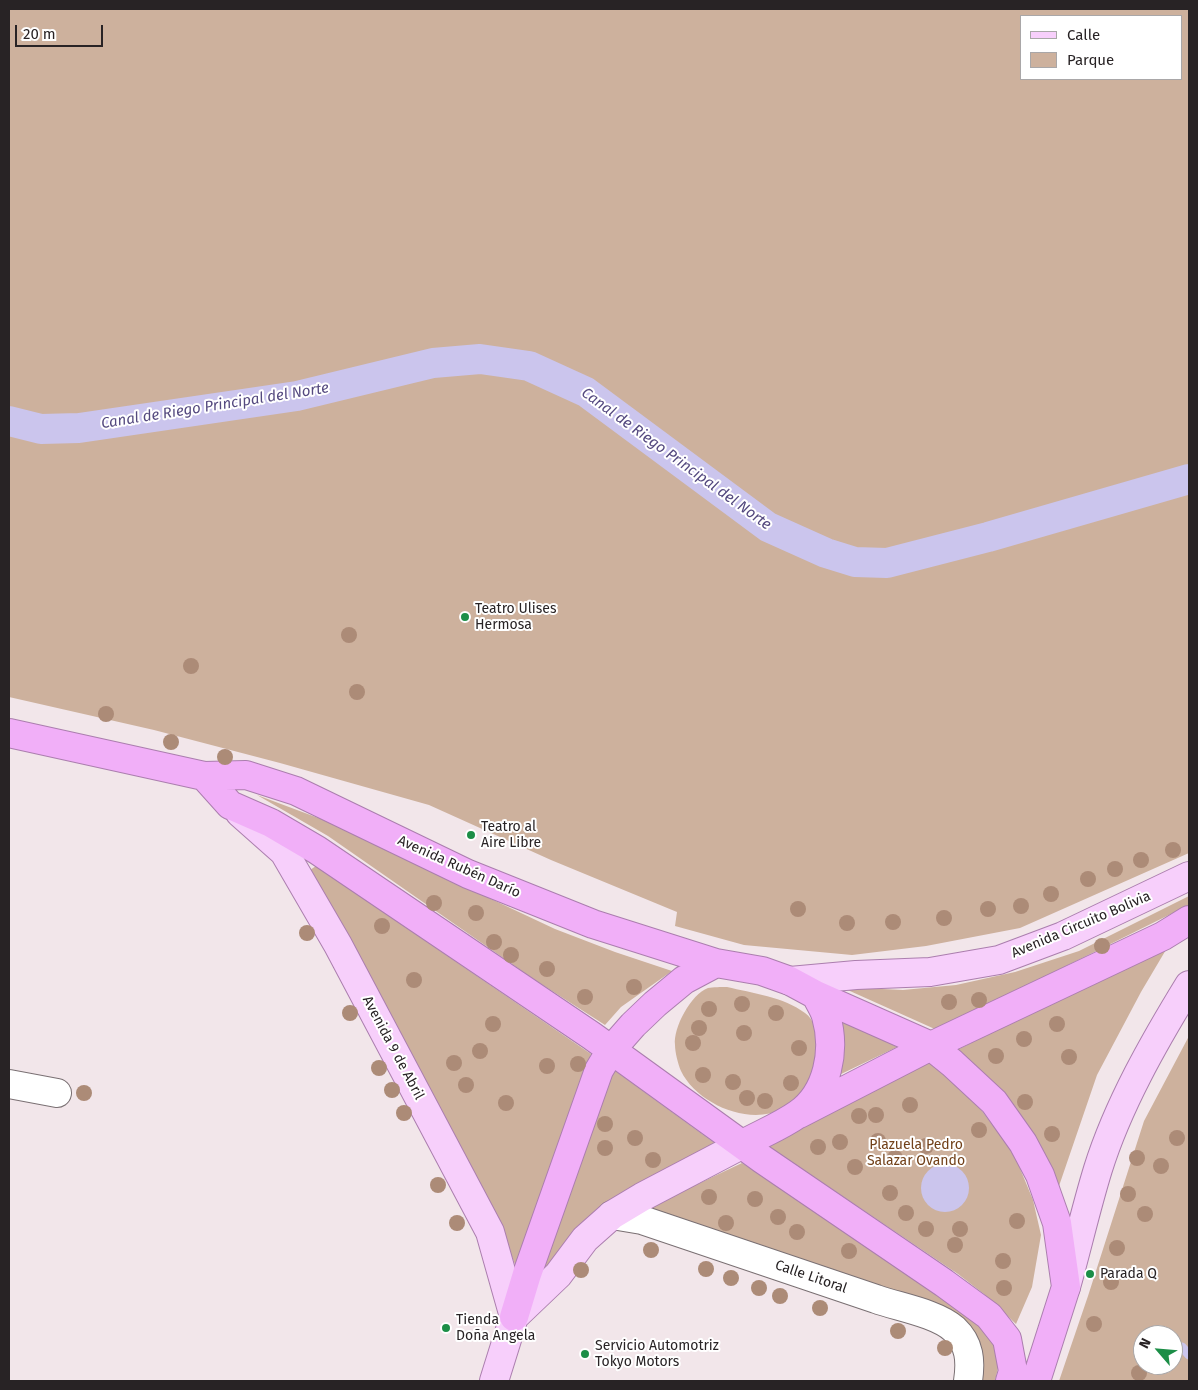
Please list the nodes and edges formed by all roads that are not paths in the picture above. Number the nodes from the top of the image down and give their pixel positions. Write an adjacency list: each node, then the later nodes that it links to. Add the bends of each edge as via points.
1 (9, 734): 2 (highway, Avenida Rubén Darío)
2 (204, 776): 3 (highway); 6 (highway, Avenida Rubén Darío, via 246,775 296,791 468,874 593,924)
3 (230, 805): 11 (highway, via 307,844); 18 (main road, Avenida 9 de Abril, via 284,852 338,945 490,1232)
4 (1189, 876): 7 (main road, Avenida Circuito Bolivia, via 1063,936 999,960 930,972)
5 (1189, 920): 10 (highway, via 1163,936)
6 (716, 963): 7 (highway, Avenida Rubén Darío, via 762,971); 11 (highway, via 684,980 633,1025)
7 (790, 981): 9 (highway, Avenida Rubén Darío)
8 (1189, 985): 17 (main road, via 1128,1094 1098,1168)
9 (816, 995): 10 (highway); 14 (highway, via 826,1015 830,1041 828,1066 820,1092)
10 (931, 1046): 14 (highway); 17 (highway, via 994,1102 1023,1143 1040,1175 1057,1223)
11 (611, 1050): 15 (highway); 18 (highway, via 599,1070)
12 (9, 1084): 13 (street)
13 (56, 1093)
14 (799, 1114): 15 (highway)
15 (743, 1144): 16 (main road); 21 (highway, via 989,1316 1007,1340 1012,1371)
16 (612, 1215): 18 (main road, via 585,1239 558,1275); 20 (street, Calle Litoral, via 642,1220 931,1316 954,1329 966,1347 970,1363)
17 (1066, 1287): 22 (highway)
18 (514, 1316): 19 (main road)
19 (494, 1381)
20 (968, 1381)
21 (1010, 1381)
22 (1036, 1381)

